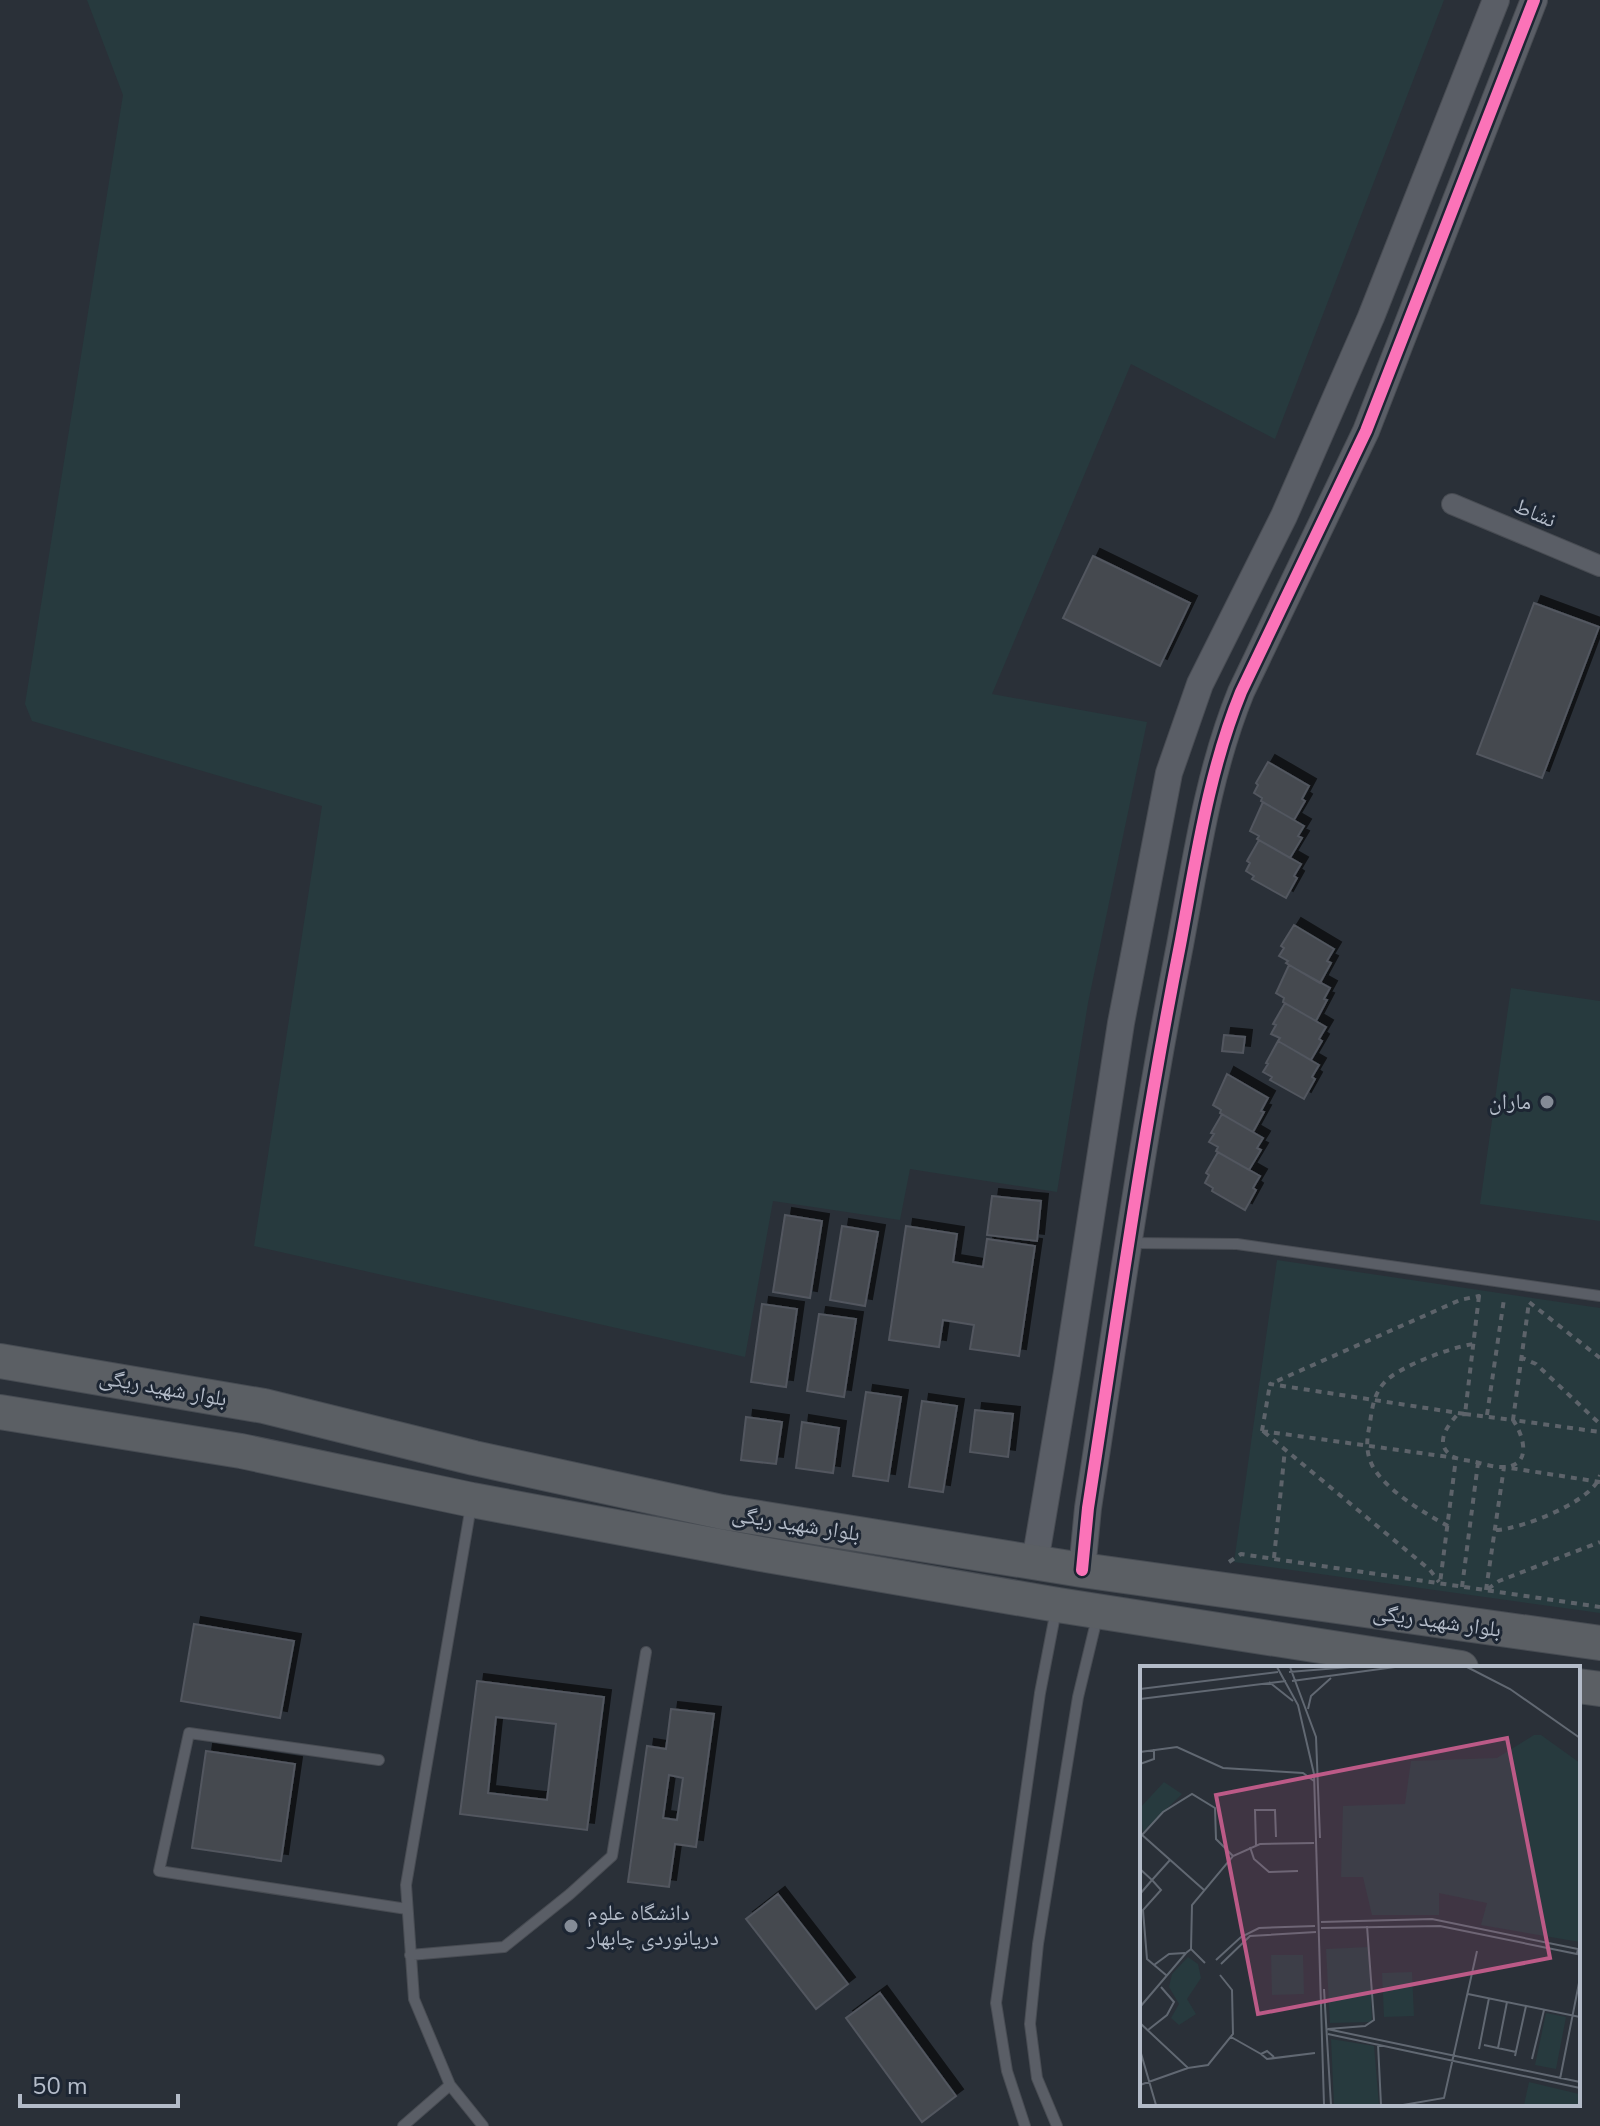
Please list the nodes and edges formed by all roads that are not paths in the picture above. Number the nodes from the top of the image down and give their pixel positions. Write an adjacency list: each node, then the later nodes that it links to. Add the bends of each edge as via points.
1 (1496, 0): 3 (street)
2 (1534, 0): 4 (street)
3 (1459, 93): 4 (street); 7 (street, via 1371,317 1284,516 1200,684)
4 (1491, 110): 8 (street, via 1366,431 1241,692)
5 (1452, 504): 6 (street, نشاط)
6 (1600, 566)
7 (1169, 773): 8 (street); 14 (street, via 1121,1023)
8 (1211, 783): 9 (street, via 1157,1063)
9 (1130, 1243): 10 (lane, via 1237,1244); 15 (street)
10 (1600, 1296)
11 (0, 1361): 16 (highway, بلوار شهید ریگی, via 264,1406 722,1512)
12 (15, 1419): 13 (highway, بلوار شهید ریگی, via 241,1451)
13 (472, 1500): 18 (highway, بلوار شهید ریگی); 26 (lane, via 406,1885)
14 (1047, 1500): 15 (street); 16 (street)
15 (1088, 1508): 17 (street)
16 (1035, 1562): 17 (highway, بلوار شهید ریگی)
17 (1082, 1570): 20 (highway, بلوار شهید ریگی)
18 (1058, 1605): 19 (highway, بلوار شهید ریگی); 31 (lane, via 1040,1693 996,2003 1007,2071)
19 (1099, 1611): 22 (highway, بلوار شهید ریگی); 32 (lane, via 1078,1697 1030,2024 1037,2078)
20 (1600, 1643)
21 (646, 1652): 27 (lane, via 612,1856 504,1947)
22 (1448, 1666)
23 (1580, 1686): 24 (highway)
24 (1600, 1689)
25 (379, 1760): 26 (lane, via 189,1733 159,1871)
26 (407, 1909): 27 (lane)
27 (410, 1955): 28 (lane, via 414,1999)
28 (450, 2085): 29 (lane); 30 (lane)
29 (403, 2126)
30 (483, 2126)
31 (1025, 2126)
32 (1057, 2126)

